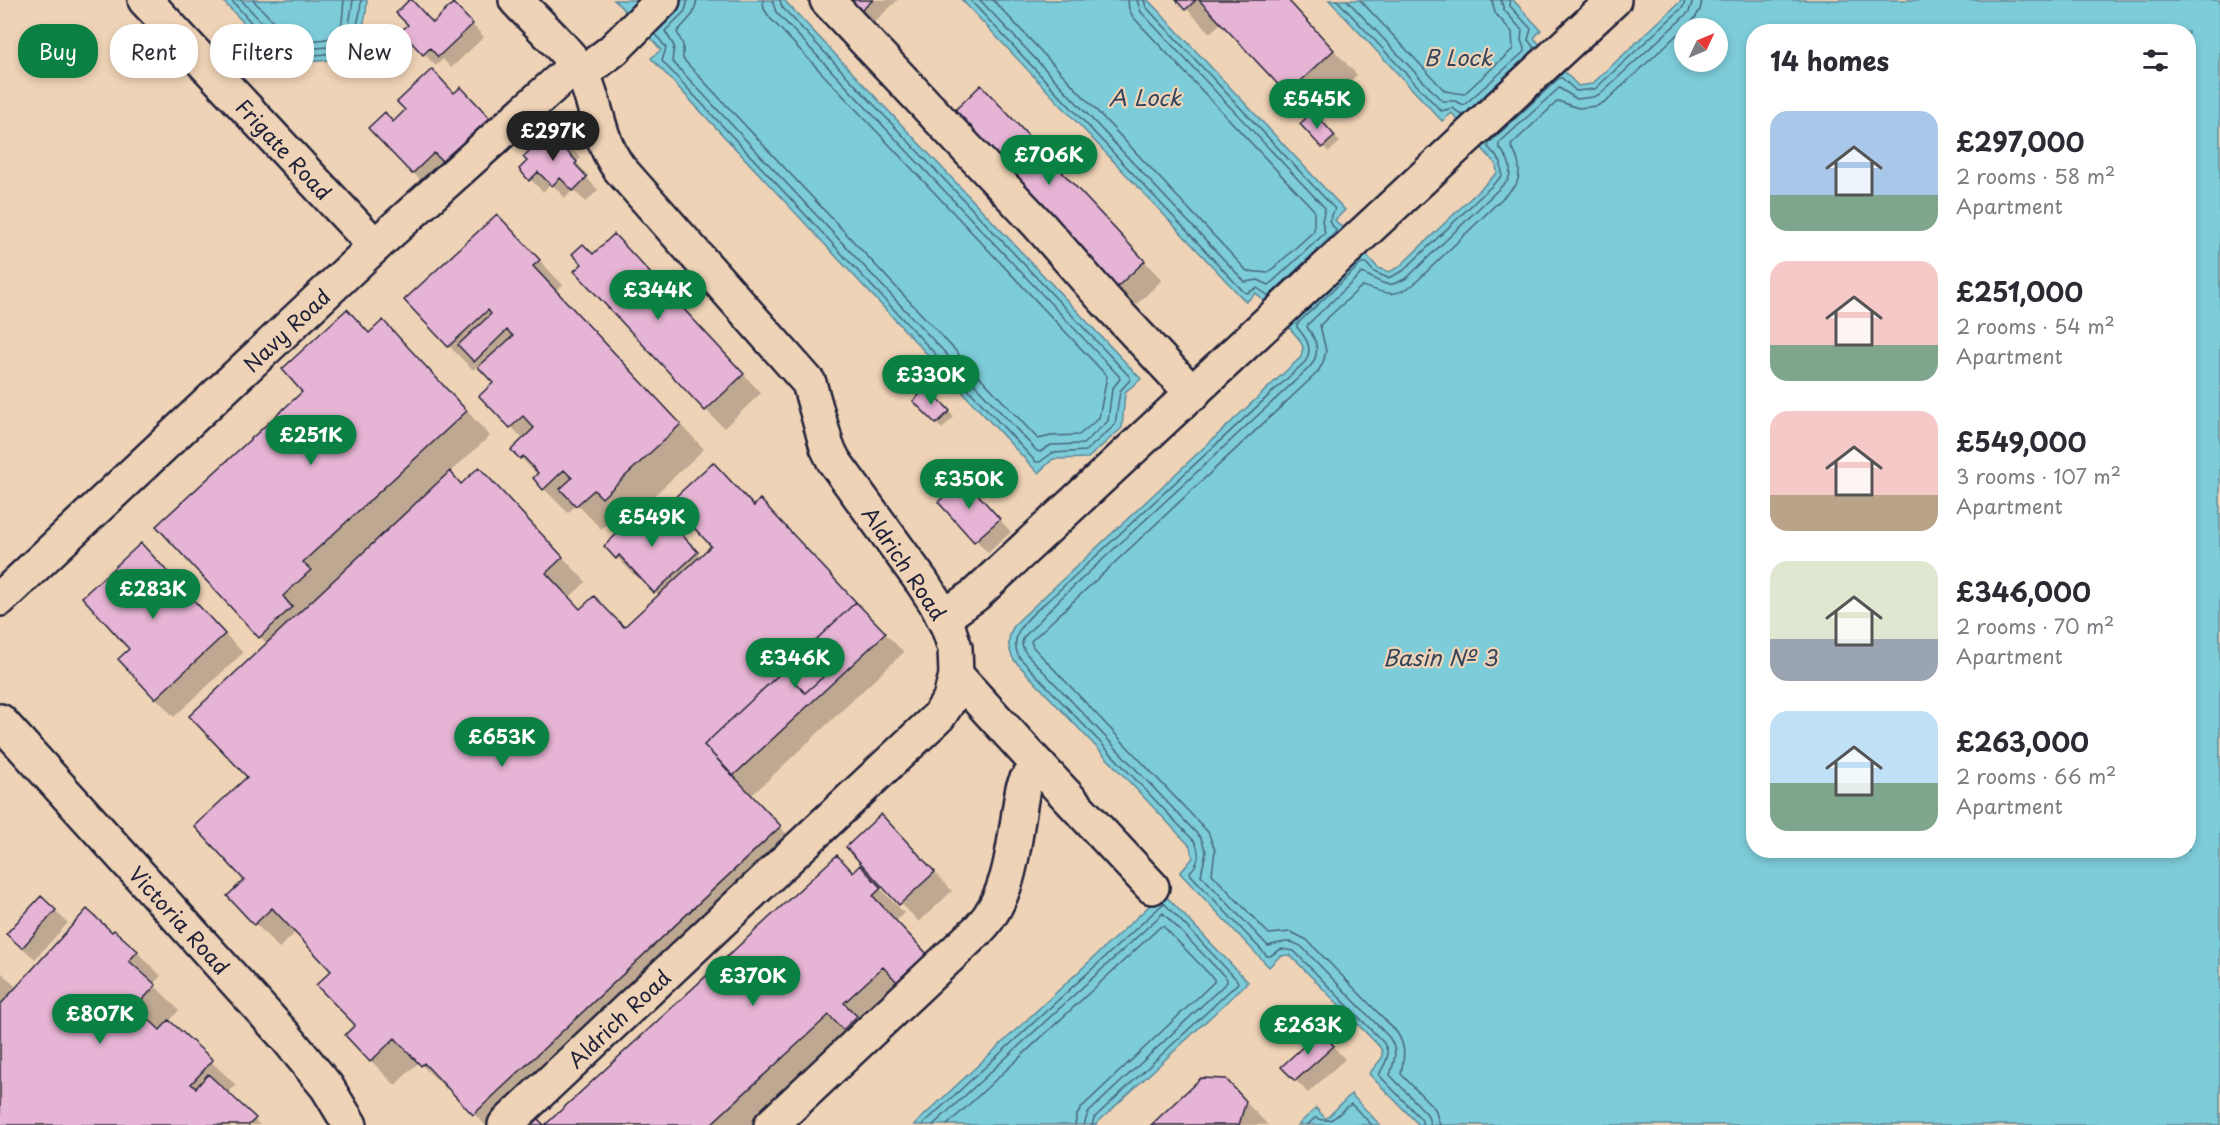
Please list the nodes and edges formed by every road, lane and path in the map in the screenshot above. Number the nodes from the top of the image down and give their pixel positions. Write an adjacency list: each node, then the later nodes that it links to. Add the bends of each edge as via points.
1 (145, 0): 7 (lane, Frigate Road)
2 (516, 0): 6 (lane, Aldrich Road)
3 (663, 0): 6 (lane, Navy Road, via 598,63)
4 (827, 0): 8 (lane)
5 (1597, 5): 8 (lane, via 1552,58)
6 (579, 70): 7 (lane, Navy Road); 10 (lane, Aldrich Road, via 608,152 630,182 809,383 834,461)
7 (375, 246): 9 (lane, Navy Road)
8 (1192, 394): 10 (lane, via 975,595)
9 (0, 599)
10 (942, 615): 11 (lane, Aldrich Road, via 955,648)
11 (956, 675): 13 (lane); 16 (lane, Aldrich Road, via 950,699 926,729)
12 (0, 721): 15 (lane, Victoria Road, via 286,1037 323,1081)
13 (1039, 766): 14 (lane); 17 (lane, via 1023,788 1004,885 989,918)
14 (1152, 888)
15 (350, 1125)
16 (505, 1125)
17 (771, 1125)

